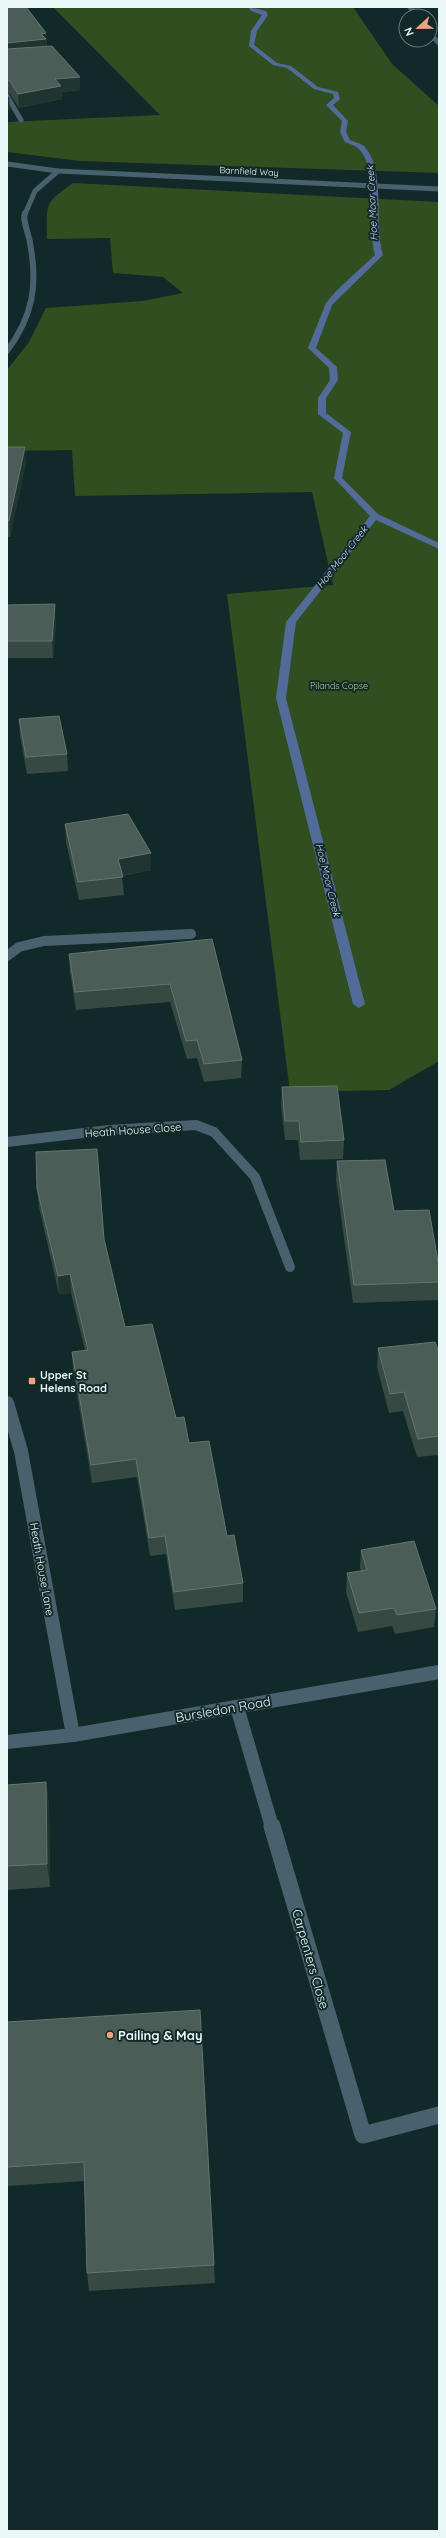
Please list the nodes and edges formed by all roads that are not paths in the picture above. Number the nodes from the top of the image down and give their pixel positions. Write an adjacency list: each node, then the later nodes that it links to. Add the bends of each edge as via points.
1 (7, 96): 2 (street)
2 (22, 120)
3 (7, 164): 4 (street)
4 (58, 171): 5 (street, Barnfield Way); 6 (street, via 35,191 24,215 30,238 35,291 17,339)
5 (439, 189)
6 (7, 351)
7 (191, 934): 8 (street, via 44,941 12,950)
8 (7, 956)
9 (7, 1142): 10 (street, Heath House Close, via 109,1130 196,1125 214,1132 255,1177)
10 (290, 1267)
11 (7, 1403): 14 (street, Heath House Lane, via 21,1451)
12 (439, 1672): 13 (street, Bursledon Road)
13 (237, 1707): 14 (street, Bursledon Road); 16 (street, Carpenters Close, via 363,2136)
14 (72, 1735): 15 (street, Bursledon Road)
15 (7, 1742)
16 (439, 2115)

